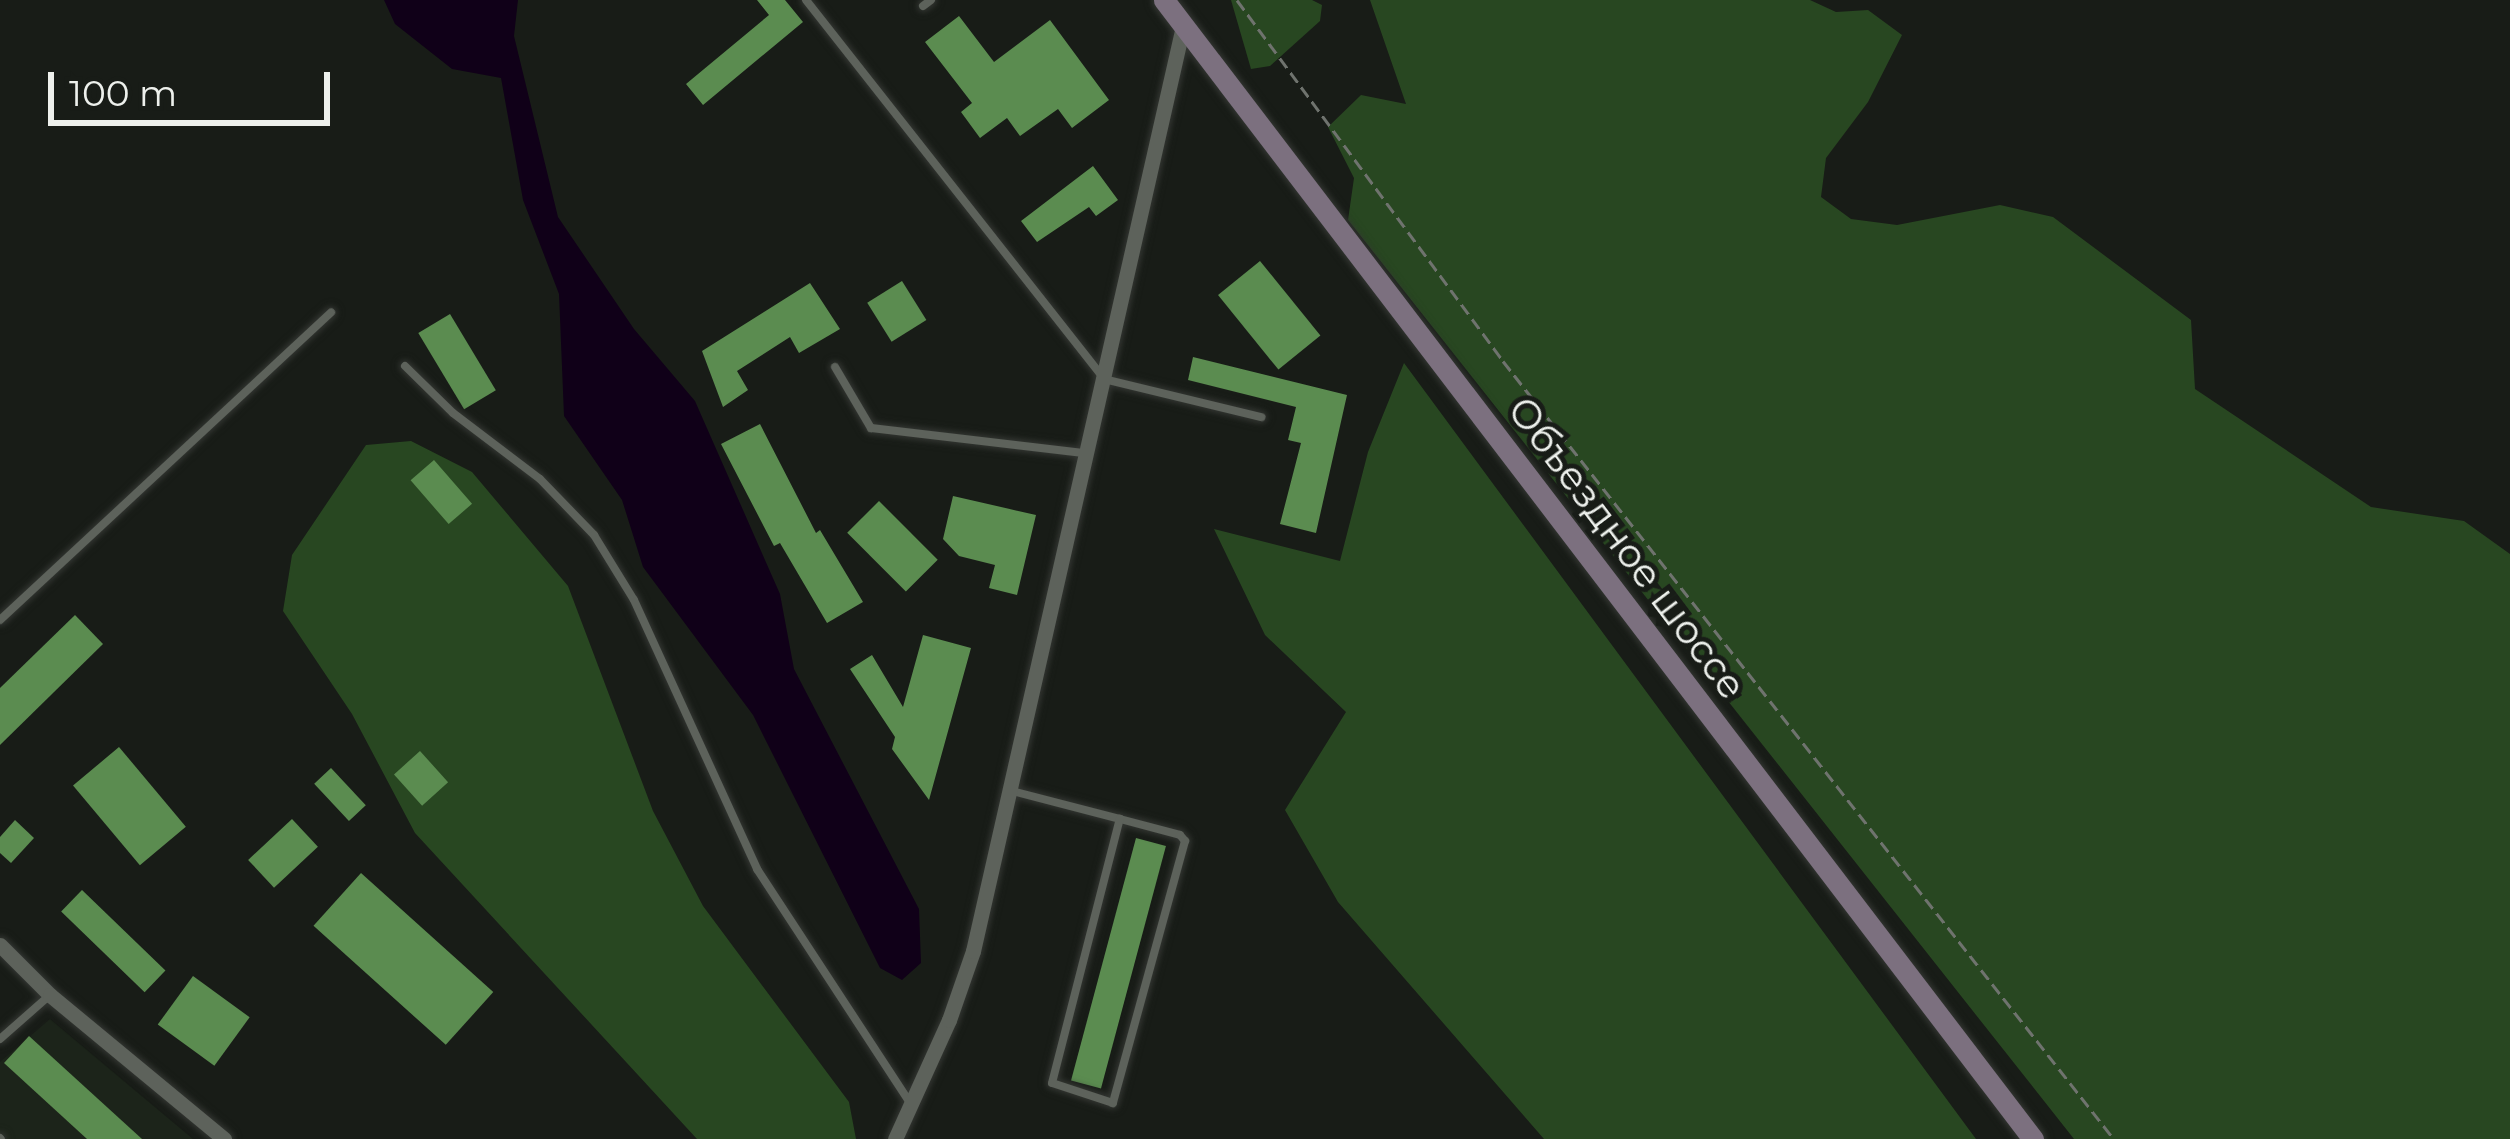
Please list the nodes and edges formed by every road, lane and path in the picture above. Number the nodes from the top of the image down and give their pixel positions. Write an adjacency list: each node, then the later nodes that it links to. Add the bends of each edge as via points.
1 (806, 0): 8 (lane)
2 (1164, 0): 4 (main road, Объездное шоссе)
3 (1237, 0): 21 (path, via 1503,361)
4 (1183, 26): 8 (street); 20 (main road, Объездное шоссе)
5 (331, 312): 11 (lane)
6 (405, 366): 17 (lane, via 594,535 634,600 757,869)
7 (835, 367): 10 (lane, via 871,428)
8 (1104, 379): 9 (lane); 10 (street)
9 (1262, 417)
10 (1088, 453): 12 (street)
11 (0, 620)
12 (1011, 791): 13 (lane); 17 (street, via 973,951)
13 (1120, 819): 13 (lane, via 1185,841 1113,1103 1052,1083)
14 (0, 945): 15 (street)
15 (50, 994): 16 (lane); 18 (street)
16 (0, 1039)
17 (911, 1104): 19 (street)
18 (224, 1139)
19 (895, 1139)
20 (2033, 1139)
21 (2114, 1139)

